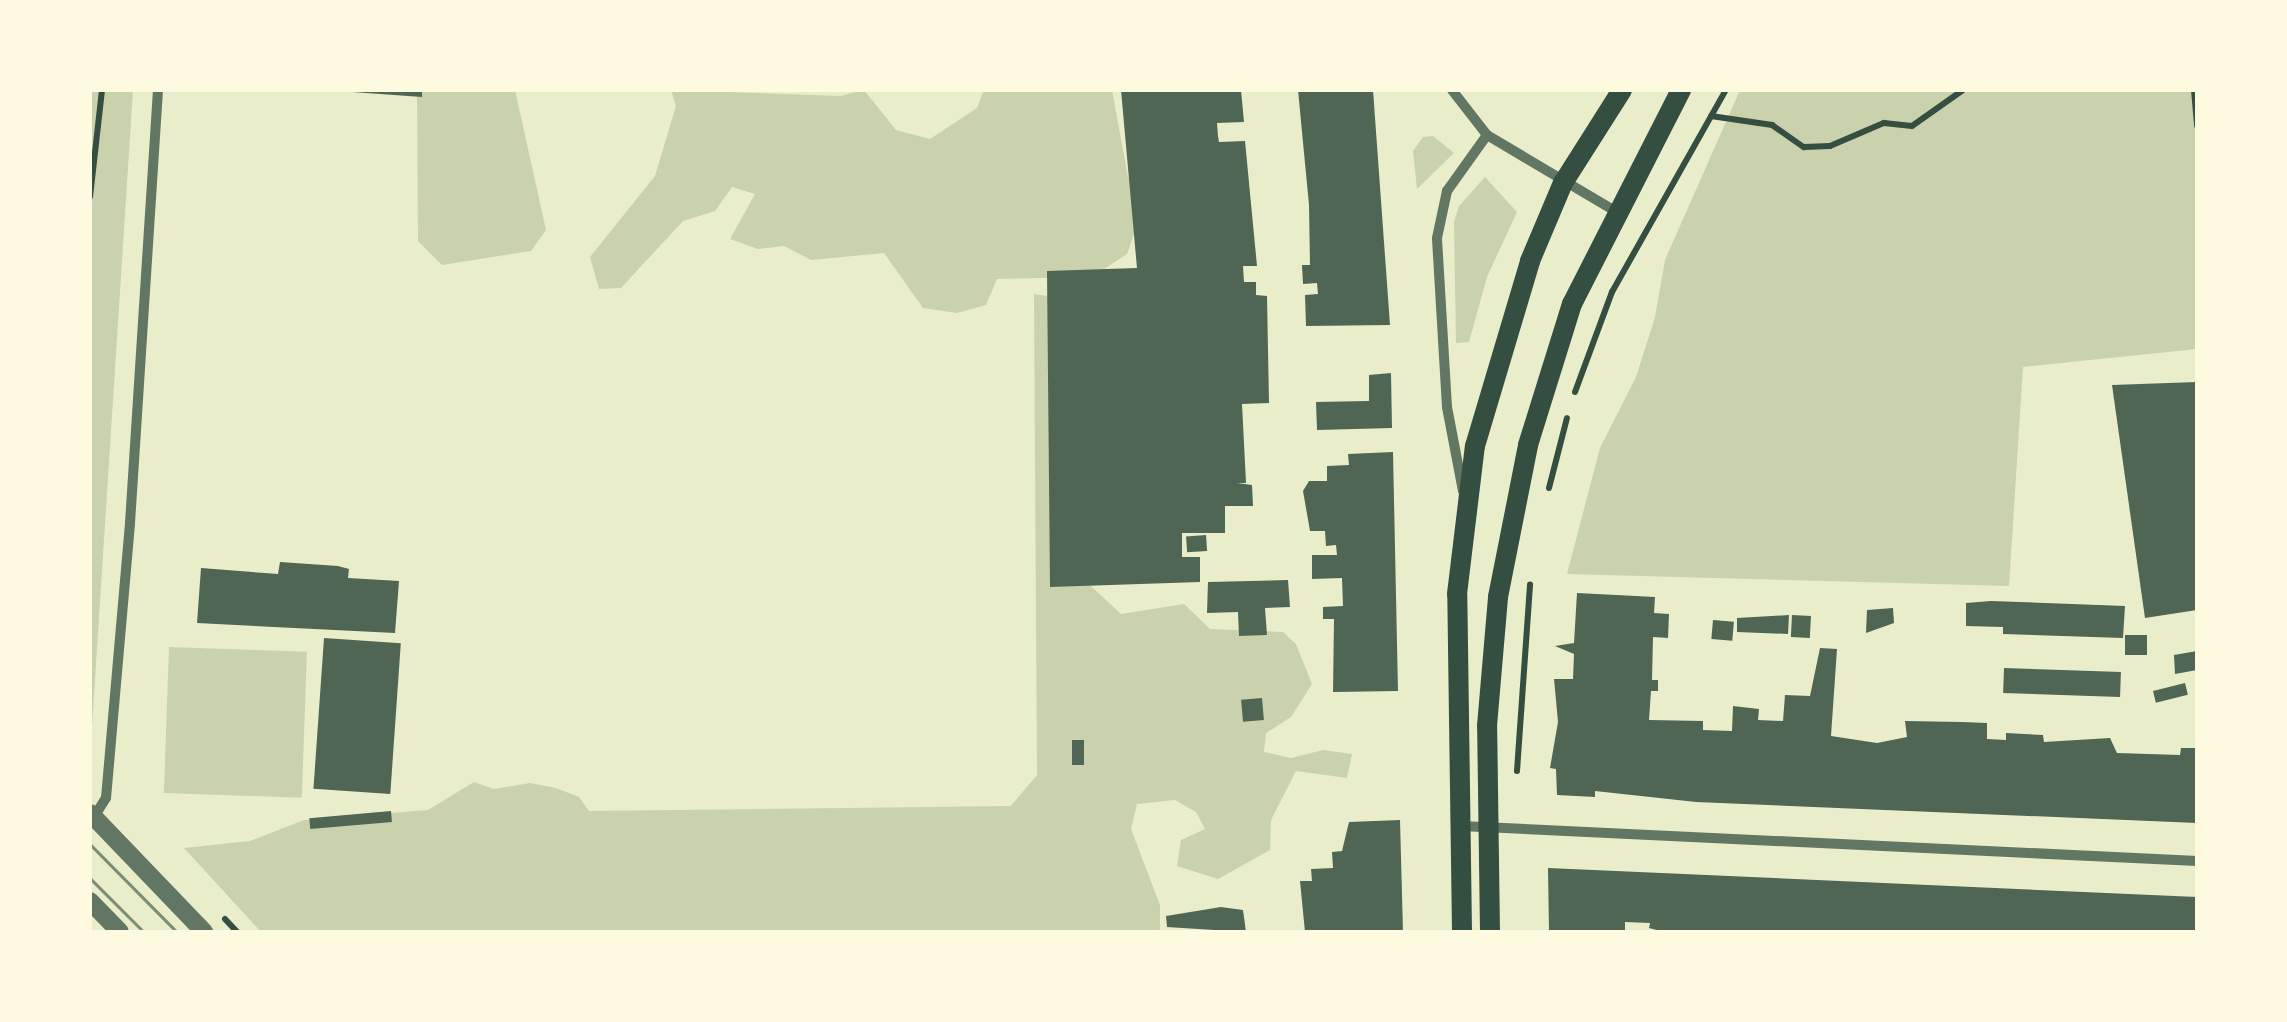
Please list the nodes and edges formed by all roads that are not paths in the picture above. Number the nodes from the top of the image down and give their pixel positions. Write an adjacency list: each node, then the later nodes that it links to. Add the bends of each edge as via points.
1 (158, 90): 9 (street, via 106,798)
2 (1452, 90): 5 (street)
3 (1622, 90): 6 (main road)
4 (1682, 90): 7 (main road)
5 (1487, 135): 6 (street); 8 (street, via 1447,191 1438,238 1446,407)
6 (1564, 182): 7 (street); 8 (main road, via 1497,359)
7 (1615, 211): 11 (main road, via 1572,304 1528,445 1498,598 1487,726)
8 (1465, 502): 10 (main road, via 1457,610)
9 (92, 816): 15 (street)
10 (1460, 826): 11 (street); 16 (main road)
11 (1488, 826): 12 (street); 17 (main road)
12 (2197, 861)
13 (90, 900): 14 (street)
14 (120, 932)
15 (204, 932)
16 (1462, 932)
17 (1490, 932)

